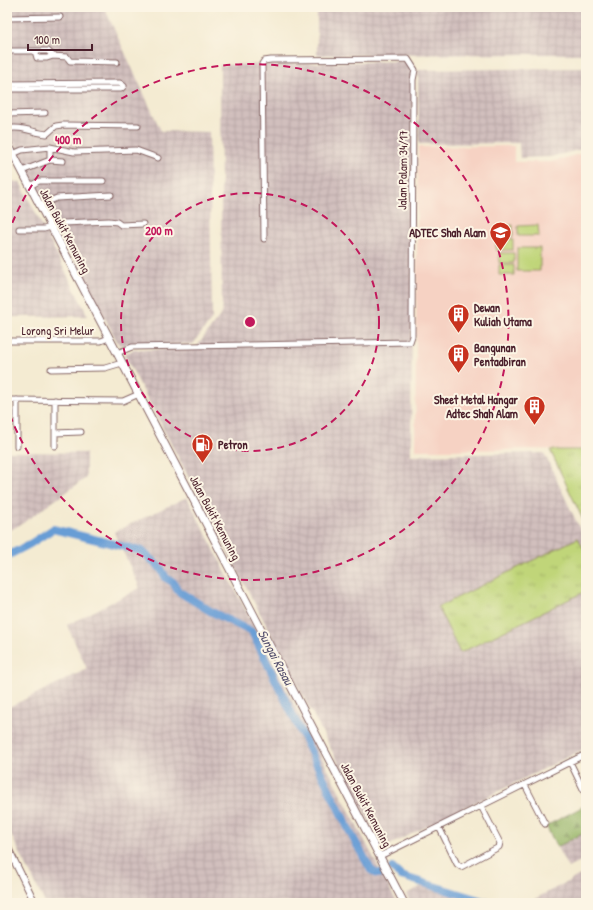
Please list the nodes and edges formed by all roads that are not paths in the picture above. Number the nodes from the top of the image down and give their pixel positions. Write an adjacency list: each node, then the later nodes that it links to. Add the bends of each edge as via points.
1 (60, 17): 2 (street)
2 (7, 18)
3 (7, 51): 4 (street, via 35,51 37,58 53,56 68,57 70,61)
4 (117, 62)
5 (7, 84): 6 (street, via 94,86)
6 (7, 89)
7 (45, 113): 8 (street)
8 (7, 114)
9 (138, 126): 10 (street, via 63,125 56,126 46,134)
10 (7, 129)
11 (7, 142): 13 (main road, Jalan Bukit Kemuning)
12 (50, 147): 13 (street, via 22,150); 14 (street, via 74,152 136,150); 15 (street)
13 (13, 154): 17 (main road, Jalan Bukit Kemuning)
14 (158, 158)
15 (50, 160): 16 (street); 17 (street)
16 (63, 161)
17 (22, 171): 19 (main road, Jalan Bukit Kemuning)
18 (102, 181): 19 (street, via 39,181)
19 (30, 186): 21 (main road, Jalan Bukit Kemuning)
20 (111, 195): 21 (street, via 57,198)
21 (40, 205): 23 (main road, Jalan Bukit Kemuning)
22 (143, 224): 23 (street, via 109,221 64,223)
23 (51, 227): 24 (street); 26 (main road, Jalan Bukit Kemuning)
24 (19, 229)
25 (264, 239): 28 (street, Jalan Palam 34/17, via 261,68 264,61 408,59 415,70 410,342 132,347)
26 (109, 338): 27 (street, Lorong Sri Melur, via 101,341); 28 (main road, Jalan Bukit Kemuning)
27 (7, 341)
28 (117, 353): 29 (main road, Jalan Bukit Kemuning)
29 (122, 363): 30 (street, via 105,368); 31 (main road, Jalan Bukit Kemuning)
30 (51, 369)
31 (139, 394): 34 (street, via 123,401); 48 (main road, Jalan Bukit Kemuning)
32 (7, 400): 33 (street)
33 (17, 400): 34 (street); 37 (street)
34 (55, 400): 36 (street)
35 (81, 432): 36 (street)
36 (55, 433): 38 (street)
37 (17, 446)
38 (55, 446)
39 (586, 754): 40 (street)
40 (570, 762): 41 (street); 42 (street)
41 (583, 784): 43 (street)
42 (524, 785): 44 (street); 45 (street)
43 (586, 796)
44 (481, 806): 46 (street); 46 (street, via 500,843 499,847 463,867 458,866)
45 (545, 824)
46 (438, 827): 48 (street)
47 (7, 846): 49 (street)
48 (380, 856): 50 (main road, Jalan Bukit Kemuning)
49 (35, 903)
50 (404, 903)

